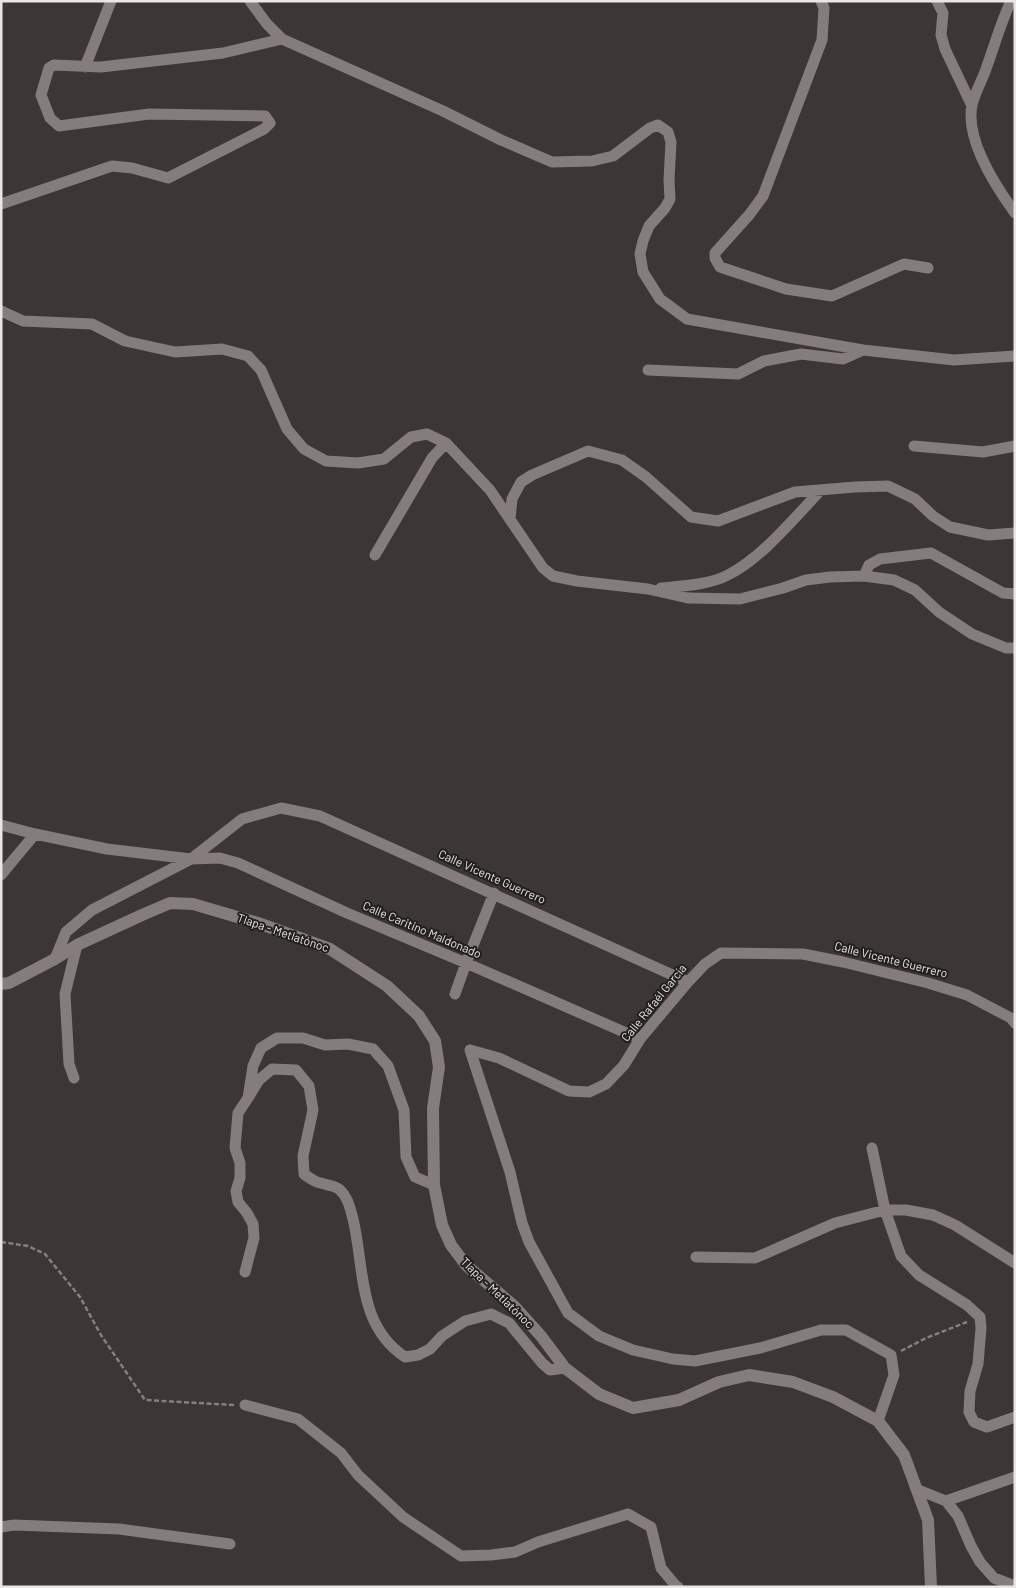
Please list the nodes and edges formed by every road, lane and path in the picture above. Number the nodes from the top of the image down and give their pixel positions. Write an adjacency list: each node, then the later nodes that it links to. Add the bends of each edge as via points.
1 (111, 1): 7 (street)
2 (250, 1): 6 (street)
3 (821, 1): 11 (street, via 824,8 822,40 763,196 715,252 715,258 720,267 786,289 832,296 904,264)
4 (937, 1): 8 (street, via 943,13 941,35 945,49)
5 (1011, 1): 8 (street)
6 (282, 39): 7 (street, via 223,53); 13 (street, via 552,162 592,161 613,156 650,128 662,127 668,132 671,142 670,199 649,226 640,254 643,272 660,299 687,319)
7 (85, 66): 9 (street, via 54,65 49,68 41,95 50,118 58,126 149,114 265,116 270,122 264,129 168,178 112,166)
8 (972, 106): 10 (street, via 972,125 981,156)
9 (1, 204)
10 (1015, 214)
11 (928, 268)
12 (1, 311): 16 (street, via 23,321 92,324 125,341 175,352 222,349 248,356 261,370 287,429 304,449 326,461 358,464 384,458 411,438 427,434)
13 (863, 350): 14 (street, via 954,360); 15 (street, via 843,359 801,354 764,361 738,374)
14 (1015, 356)
15 (648, 370)
16 (446, 443): 20 (street, via 490,490); 22 (street, via 432,458)
17 (914, 446): 18 (street, via 984,452)
18 (1015, 446)
19 (821, 490): 20 (street, via 794,492 718,521 691,517 622,460 588,451 521,482 512,499); 21 (street, via 888,486 915,499 950,527 988,535); 24 (street, via 752,561 727,576 693,586)
20 (510, 519): 24 (street, via 543,568 553,576)
21 (1015, 533)
22 (374, 555)
23 (864, 576): 24 (street, via 806,580 740,599 688,598); 25 (street, via 869,565 880,559 931,553 1003,593); 26 (street, via 894,580 915,590 939,612 972,634 1006,648)
24 (648, 590)
25 (1015, 594)
26 (1015, 648)
27 (1, 825): 28 (street, Calle Caritino Maldonado)
28 (35, 834): 29 (street, Calle Caritino Maldonado, via 107,849); 30 (street)
29 (192, 858): 31 (street, Calle Vicente Guerrero, via 242,819 281,808 320,816); 34 (street, via 92,910 66,932); 35 (street, Calle Caritino Maldonado, via 220,858 238,863)
30 (1, 875)
31 (494, 893): 35 (street); 36 (street, Calle Vicente Guerrero)
32 (77, 946): 34 (main road, Tlapa - Metlatónoc); 41 (street, via 65,994 69,1064); 44 (main road, Tlapa - Metlatónoc, via 170,904 193,904 330,949 387,986 418,1016 435,1041 439,1067 433,1108)
33 (721, 954): 36 (street, Calle Rafaél García, via 705,964); 39 (street, Calle Vicente Guerrero, via 802,954 843,962 928,982 967,995)
34 (55, 959): 37 (main road, Tlapa - Metlatónoc)
35 (466, 963): 38 (street); 40 (street, Calle Caritino Maldonado)
36 (688, 982): 40 (street, Calle Rafaél García)
37 (1, 984)
38 (455, 994)
39 (1015, 1023)
40 (640, 1039): 51 (street, Calle Rafaél García, via 624,1065 606,1084 589,1092 569,1091 499,1058 470,1050 529,1242 568,1313 599,1336 633,1350 673,1359 695,1360 760,1348 821,1330 846,1330)
41 (74, 1078)
42 (248, 1098): 44 (street, via 253,1066 261,1048 277,1038 303,1038 324,1045 348,1044 373,1049 388,1066 404,1110 406,1157 415,1177); 49 (street, via 238,1113 235,1148 240,1163 236,1191 238,1202 252,1224 254,1238); 52 (street, via 259,1080 272,1069 296,1070 309,1086 313,1110 303,1156 304,1174 338,1188 349,1202 365,1298 375,1325 393,1349 404,1357 418,1355 465,1321 490,1314 509,1323 550,1370)
43 (872, 1148): 45 (street)
44 (434, 1185): 52 (main road, Tlapa - Metlatónoc, via 442,1225 450,1245 466,1265 514,1306)
45 (885, 1210): 47 (street, via 835,1223 754,1258); 48 (street, via 933,1215); 50 (street, via 901,1256 919,1274)
46 (1, 1242): 53 (path, via 28,1246 45,1254 80,1297 101,1335 145,1400)
47 (696, 1258)
48 (1015, 1263)
49 (245, 1272)
50 (980, 1317): 51 (path); 54 (street, via 978,1364 968,1412 974,1422 987,1427)
51 (891, 1355): 55 (street, via 894,1375)
52 (565, 1368): 55 (main road, Tlapa - Metlatónoc, via 599,1394 633,1408 679,1400 719,1382 749,1375 793,1382 833,1397)
53 (245, 1405): 62 (street, via 298,1419 341,1453 358,1475 403,1517 461,1556 514,1552 628,1514 651,1527 661,1568)
54 (1015, 1417)
55 (878, 1421): 57 (main road, Tlapa - Metlatónoc, via 904,1455)
56 (1015, 1477): 58 (street)
57 (916, 1489): 58 (street); 63 (main road, Tlapa - Metlatónoc, via 928,1520)
58 (946, 1501): 61 (street, via 958,1516 980,1562 994,1578)
59 (1, 1527): 60 (street, via 119,1529)
60 (230, 1544)
61 (1015, 1586)
62 (678, 1587)
63 (931, 1587)

